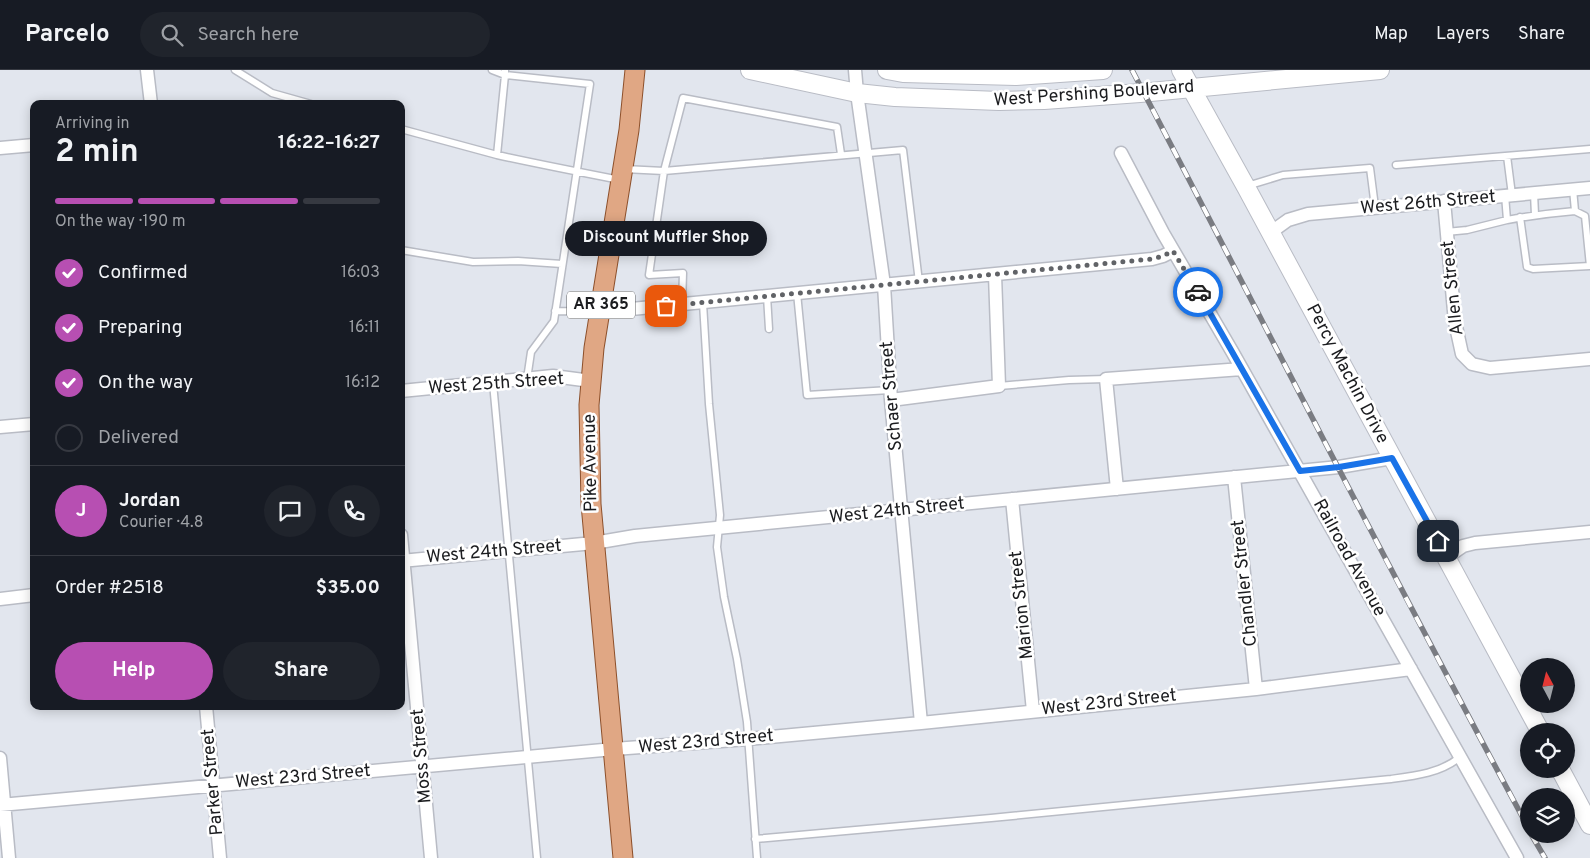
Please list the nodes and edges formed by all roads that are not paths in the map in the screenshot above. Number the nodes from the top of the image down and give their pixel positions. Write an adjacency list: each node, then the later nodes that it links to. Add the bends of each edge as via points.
1 (148, 70): 14 (street)
2 (235, 70): 15 (lane, via 272,93)
3 (492, 70): 11 (lane)
4 (636, 70): 28 (main road, Pike Avenue / AR 365)
5 (750, 70): 13 (main road, West Pershing Boulevard)
6 (855, 70): 13 (street, Schaer Street)
7 (887, 70): 8 (main road, West Pershing Boulevard, via 1016,76)
8 (1103, 70)
9 (1181, 70): 12 (main road, Percy Machin Drive)
10 (1380, 70): 12 (main road, West Pershing Boulevard)
11 (505, 73): 23 (lane); 27 (lane, via 590,84)
12 (1191, 88): 13 (main road, West Pershing Boulevard, via 999,102); 29 (main road, Percy Machin Drive)
13 (857, 92): 20 (street, Schaer Street)
14 (151, 100)
15 (297, 100)
16 (405, 130): 23 (lane)
17 (30, 145): 18 (street)
18 (0, 148)
19 (1590, 149): 24 (lane)
20 (866, 152): 21 (lane); 47 (lane, via 903,150); 48 (street, Schaer Street)
21 (841, 154): 26 (lane); 26 (lane, via 837,127 683,98)
22 (1121, 154): 44 (street, Railroad Avenue)
23 (497, 155): 27 (lane)
24 (1507, 156): 25 (lane); 33 (lane)
25 (1396, 165)
26 (664, 171): 28 (lane); 52 (lane, via 649,275 683,273)
27 (576, 172): 28 (lane); 45 (lane)
28 (622, 175): 54 (main road, Pike Avenue / AR 365)
29 (1246, 187): 35 (lane, via 1283,175 1370,168); 42 (main road, Percy Machin Drive)
30 (1590, 188): 31 (street, West 26th Street)
31 (1572, 189): 32 (street, West 26th Street); 36 (lane)
32 (1534, 193): 33 (street, West 26th Street); 37 (lane)
33 (1509, 195): 34 (street, West 26th Street); 40 (lane)
34 (1444, 201): 35 (street, West 26th Street); 41 (street, Allen Street)
35 (1375, 207): 42 (street, West 26th Street, via 1308,214 1288,220)
36 (1575, 211): 37 (lane); 38 (lane)
37 (1535, 215): 39 (lane)
38 (1587, 215): 39 (lane, via 1590,266 1533,269 1526,265)
39 (1520, 217): 40 (lane)
40 (1507, 220): 41 (lane)
41 (1446, 232): 56 (street, Allen Street, via 1455,322 1462,354 1472,364 1490,368)
42 (1270, 233): 67 (main road, Percy Machin Drive)
43 (405, 251): 45 (lane, via 473,262)
44 (1173, 251): 46 (street, via 1152,259); 57 (street, Railroad Avenue)
45 (562, 264): 53 (lane)
46 (995, 275): 47 (street); 62 (street)
47 (919, 282): 48 (street)
48 (884, 285): 49 (street); 64 (street, Schaer Street)
49 (797, 293): 50 (street); 64 (lane, via 807,395)
50 (766, 296): 51 (street); 55 (lane)
51 (703, 303): 52 (street); 73 (lane)
52 (682, 304): 54 (street)
53 (555, 311): 54 (lane); 58 (lane, via 554,321 531,352)
54 (600, 312): 60 (main road, Pike Avenue / AR 365)
55 (769, 330)
56 (1590, 359)
57 (1242, 369): 59 (street); 68 (street, Railroad Avenue)
58 (527, 379): 60 (street, West 25th Street, via 553,376); 61 (street, West 25th Street)
59 (1106, 379): 62 (lane); 70 (street)
60 (591, 381): 75 (main road, Pike Avenue / AR 365, via 589,454)
61 (492, 383): 63 (street, West 25th Street); 76 (lane)
62 (1000, 386): 64 (street)
63 (405, 391)
64 (891, 395): 72 (street, Schaer Street)
65 (30, 424): 66 (street)
66 (0, 426)
67 (1392, 458): 68 (street, West 24th Street); 77 (main road, Percy Machin Drive)
68 (1300, 471): 69 (street, West 24th Street); 82 (street, Railroad Avenue)
69 (1234, 477): 70 (street, West 24th Street); 83 (street, Chandler Street)
70 (1117, 489): 71 (street, West 24th Street)
71 (1012, 499): 72 (street, West 24th Street); 85 (street, Marion Street)
72 (902, 510): 73 (street, West 24th Street); 86 (street, Schaer Street)
73 (719, 529): 75 (street, West 24th Street); 88 (lane, via 717,547 738,659)
74 (1590, 532): 77 (street, via 1475,543 1463,546)
75 (594, 543): 76 (street, West 24th Street); 89 (main road, Pike Avenue / AR 365)
76 (508, 551): 78 (street, West 24th Street); 90 (lane)
77 (1447, 557): 87 (main road, Percy Machin Drive)
78 (405, 561)
79 (405, 590): 93 (street, Moss Street)
80 (30, 595): 81 (street)
81 (0, 598)
82 (1411, 669): 83 (street, West 23rd Street); 91 (street, Railroad Avenue)
83 (1256, 689): 85 (street, West 23rd Street)
84 (206, 710): 95 (street, Parker Street)
85 (1033, 711): 86 (street, West 23rd Street)
86 (921, 723): 88 (street, West 23rd Street)
87 (1536, 723)
88 (748, 739): 89 (street, West 23rd Street); 98 (lane)
89 (614, 749): 90 (street, West 23rd Street); 103 (main road, Pike Avenue / AR 365)
90 (527, 757): 93 (street, West 23rd Street); 102 (lane)
91 (1460, 757): 98 (lane, via 1432,772 1391,779); 105 (street, Railroad Avenue)
92 (0, 758): 96 (street)
93 (423, 766): 95 (street, West 23rd Street); 101 (street, Moss Street)
94 (1565, 778): 97 (main road)
95 (213, 786): 96 (street, West 23rd Street); 100 (street, Parker Street)
96 (2, 805): 99 (street)
97 (1590, 825)
98 (755, 839): 104 (lane)
99 (9, 858)
100 (220, 858)
101 (431, 858)
102 (537, 858)
103 (623, 858)
104 (757, 858)
105 (1517, 858)

